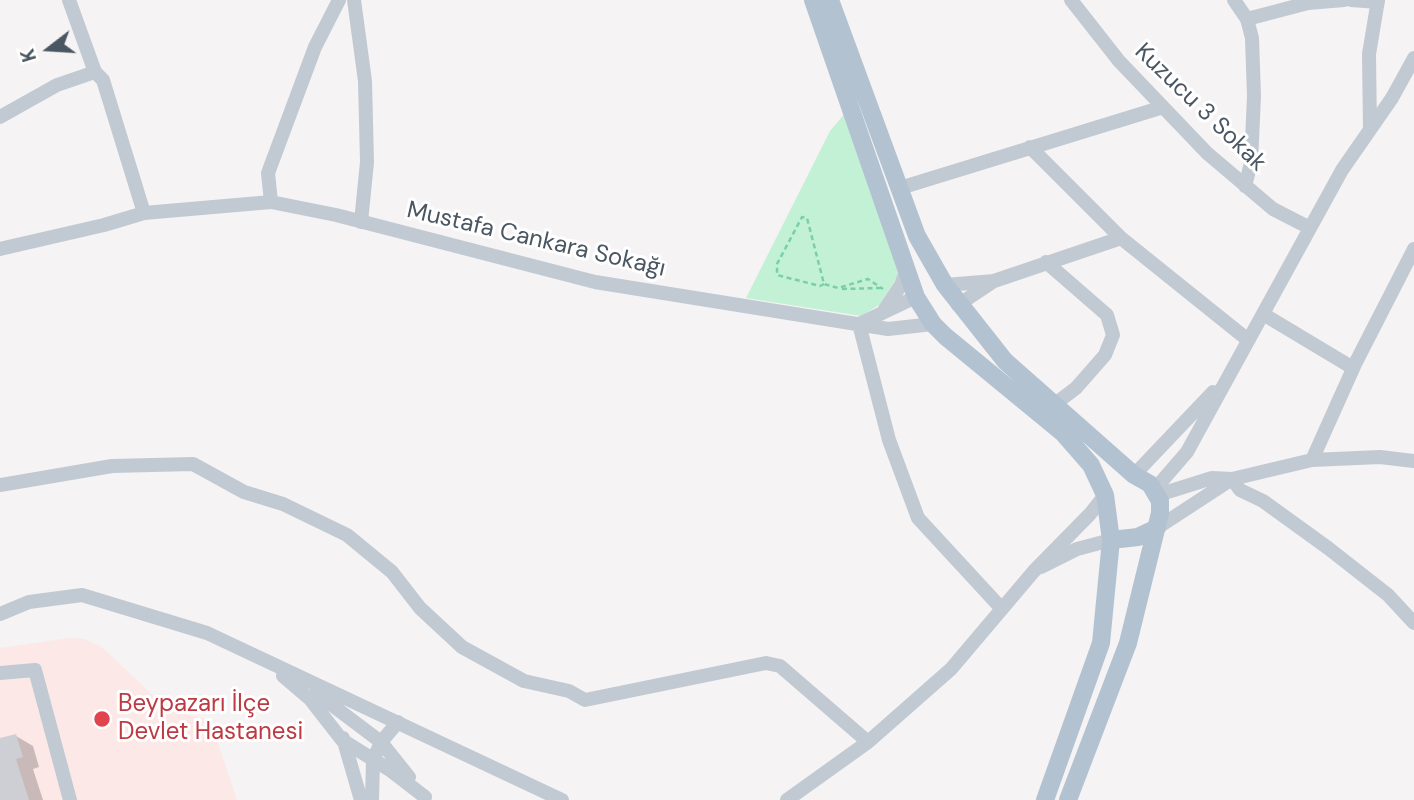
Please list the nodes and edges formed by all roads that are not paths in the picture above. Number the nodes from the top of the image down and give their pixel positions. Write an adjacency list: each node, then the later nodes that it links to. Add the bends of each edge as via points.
1 (69, 0): 13 (street)
2 (340, 0): 20 (street, via 315,47 268,173)
3 (354, 0): 22 (street, via 365,81 367,162)
4 (813, 0): 28 (main road)
5 (830, 0): 19 (main road)
6 (1234, 0): 11 (street)
7 (1345, 0): 11 (street, via 1308,3)
8 (1350, 0): 10 (street)
9 (1076, 1): 14 (street, Kuzucu 3 Sokak)
10 (1378, 1): 16 (street, via 1369,54)
11 (1247, 19): 18 (street, via 1254,96 1251,163)
12 (1414, 58): 16 (street)
13 (95, 72): 15 (street, via 57,85); 21 (street, via 103,80)
14 (1160, 108): 17 (street); 18 (street, Kuzucu 3 Sokak)
15 (0, 117)
16 (1370, 129): 23 (street)
17 (1030, 147): 19 (street); 24 (street)
18 (1245, 186): 23 (street, Kuzucu 3 Sokak, via 1273,209)
19 (900, 188): 30 (main road, via 917,236)
20 (271, 202): 21 (street, Mustafa Cankara Sokağı); 22 (street, Mustafa Cankara Sokağı)
21 (144, 213): 25 (street, Mustafa Cankara Sokağı)
22 (361, 222): 35 (street, Mustafa Cankara Sokağı, via 595,282)
23 (1310, 228): 34 (street)
24 (1121, 238): 27 (street); 37 (street)
25 (0, 249)
26 (1414, 249): 38 (street)
27 (1046, 262): 29 (street); 40 (street, via 1107,315 1113,335 1105,355)
28 (906, 271): 31 (main road); 33 (street)
29 (994, 281): 30 (street); 32 (street)
30 (945, 285): 31 (main road); 32 (main road)
31 (916, 297): 33 (street); 36 (main road)
32 (958, 305): 36 (main road, via 950,318); 40 (main road, via 1005,361)
33 (884, 311): 35 (street)
34 (1263, 314): 37 (street); 38 (street)
35 (859, 324): 36 (street, Mustafa Cankara Sokağı, via 905,329); 51 (street, via 889,440 918,518)
36 (933, 324): 47 (main road, via 1063,433 1091,464)
37 (1248, 340): 39 (street)
38 (1353, 368): 41 (street)
39 (1228, 375): 43 (street); 46 (street, via 1187,452)
40 (1055, 404): 43 (main road)
41 (1312, 460): 42 (street, via 1380,457); 44 (street)
42 (1414, 461)
43 (1135, 475): 46 (main road); 47 (main road, via 1116,481)
44 (1232, 479): 46 (street, via 1212,478); 48 (street); 53 (street, via 1240,490 1264,501 1388,595)
45 (0, 485): 61 (street, via 112,466 193,464 244,492 283,504 347,535 392,572 462,647 524,681 569,691 585,700 766,663 780,666)
46 (1157, 492): 48 (main road)
47 (1105, 495): 49 (main road); 50 (street)
48 (1157, 528): 49 (main road, via 1131,539); 70 (main road, via 1128,643)
49 (1111, 540): 50 (street, via 1077,549); 69 (main road, via 1101,643)
50 (1034, 571): 51 (street)
51 (1002, 609): 61 (street, via 951,669)
52 (0, 614): 54 (street, via 29,602 82,595 207,633)
53 (1414, 623)
54 (267, 661): 56 (street); 59 (street, via 310,699)
55 (0, 673): 64 (street, via 35,670)
56 (295, 677): 57 (street); 58 (street)
57 (352, 720): 58 (street, via 369,716); 59 (street); 60 (street)
58 (398, 722): 60 (street); 67 (street)
59 (342, 740): 62 (street); 65 (street)
60 (381, 742): 62 (street); 63 (street)
61 (868, 742): 68 (street)
62 (373, 761): 63 (street); 66 (street)
63 (426, 799)
64 (70, 800)
65 (361, 800)
66 (372, 800)
67 (562, 800)
68 (787, 800)
69 (1045, 800)
70 (1068, 800)

